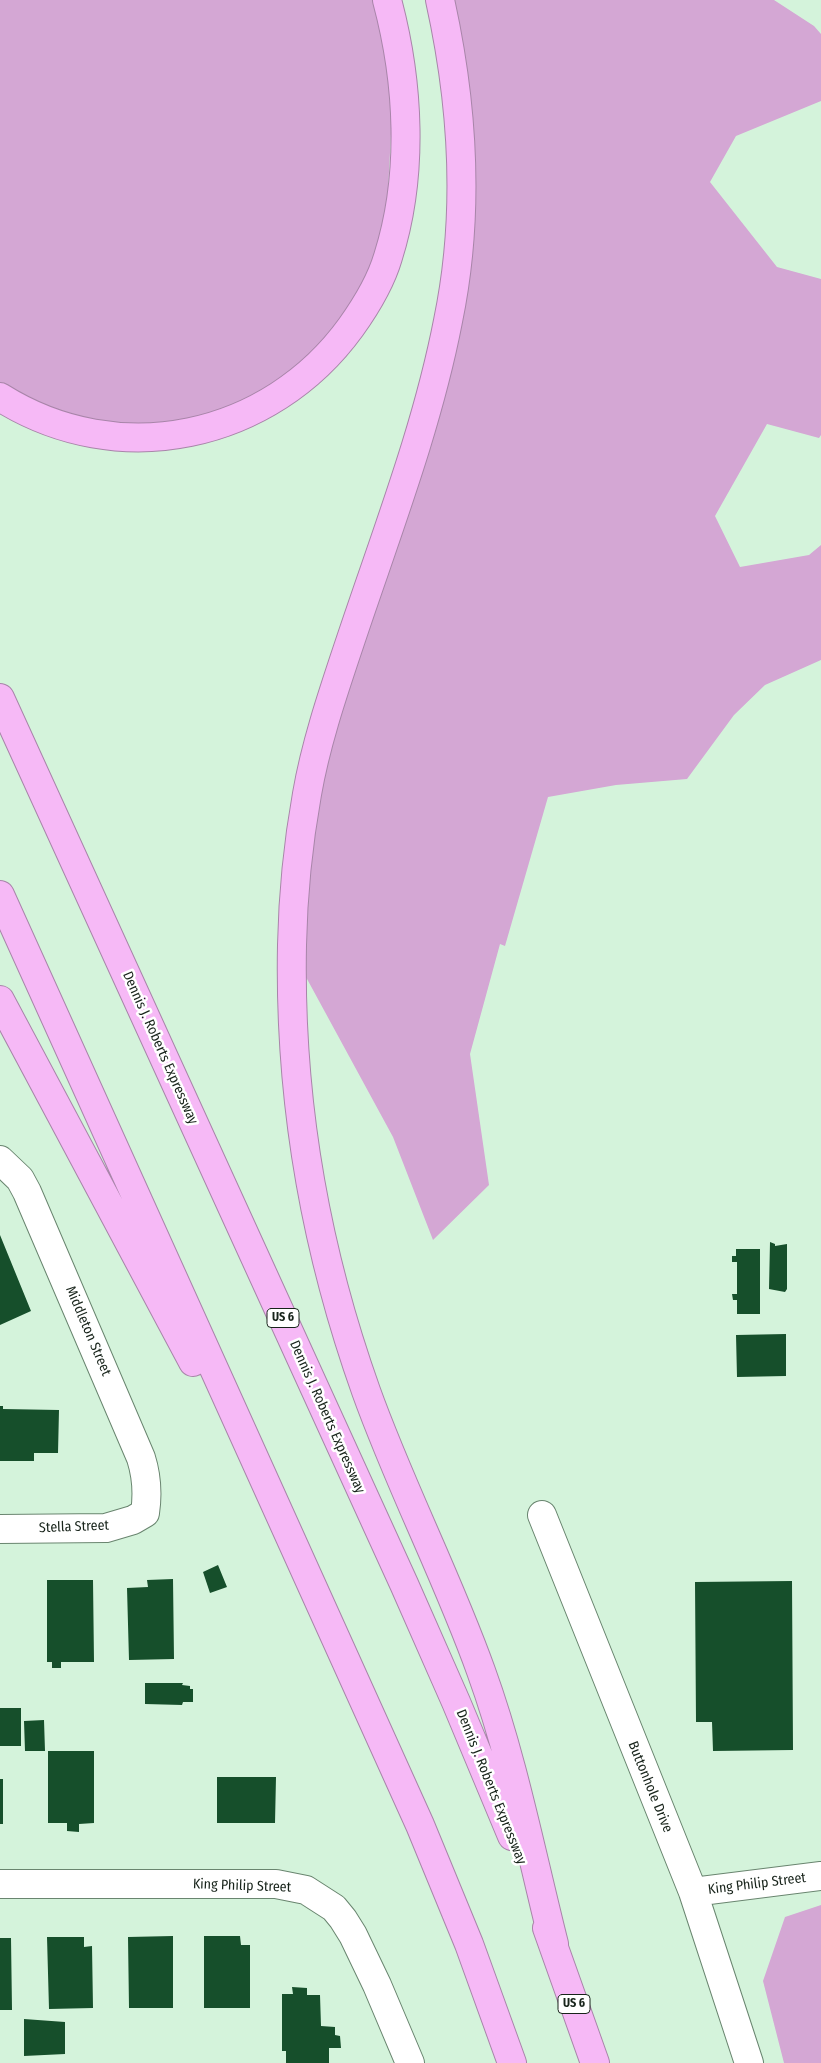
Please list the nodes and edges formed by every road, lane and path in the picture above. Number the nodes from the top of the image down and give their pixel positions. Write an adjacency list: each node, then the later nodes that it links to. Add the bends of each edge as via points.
1 (387, 0): 3 (highway, via 406,115 403,191 397,224 388,259 375,289 340,342 318,367 265,405 237,419 170,436 105,435 73,429)
2 (440, 0): 15 (highway, via 452,57 458,116 461,169 456,269 449,317 428,405 338,677 307,792 294,896 294,1046 305,1152 316,1217 346,1333 388,1448 459,1610 484,1679)
3 (0, 397)
4 (0, 698): 15 (highway, Dennis J. Roberts Expressway / US 6, via 456,1702)
5 (0, 895): 11 (highway)
6 (0, 1000): 11 (highway)
7 (0, 1160): 8 (street, Middleton Street, via 27,1192 141,1458 146,1476)
8 (145, 1513): 10 (street, Stella Street, via 134,1520 106,1528)
9 (542, 1515): 14 (street, Buttonhole Drive)
10 (0, 1529)
11 (316, 1592): 17 (highway, via 424,1834 469,1944)
12 (821, 1876): 14 (street, King Philip Street)
13 (0, 1884): 16 (street, King Philip Street, via 276,1884 306,1890 334,1908 353,1935)
14 (693, 1892): 19 (street, Buttonhole Drive)
15 (554, 1944): 18 (highway, Dennis J. Roberts Expressway / US 6)
16 (410, 2063)
17 (512, 2063)
18 (595, 2063)
19 (749, 2063)

